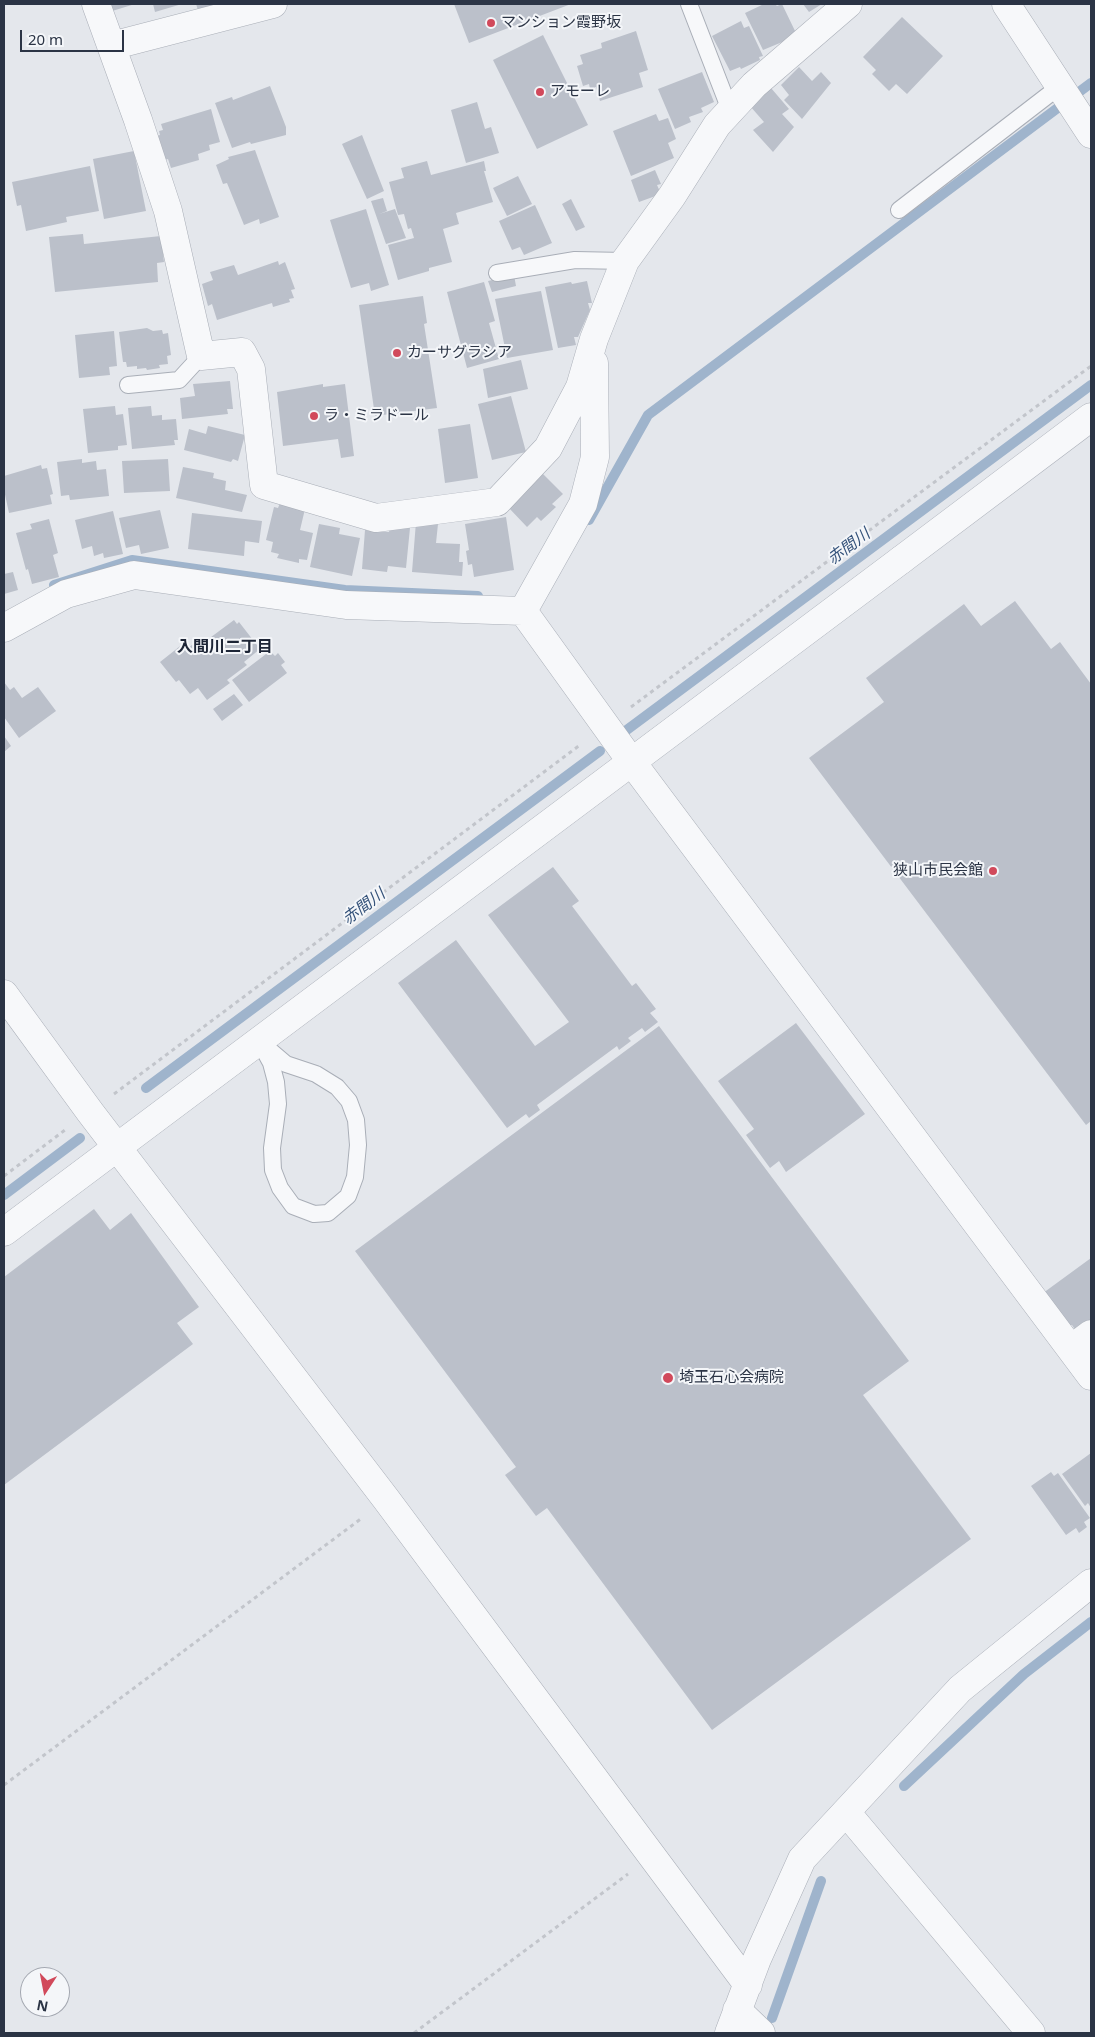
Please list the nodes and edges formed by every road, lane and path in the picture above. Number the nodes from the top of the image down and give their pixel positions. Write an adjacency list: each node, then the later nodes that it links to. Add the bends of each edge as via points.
1 (96, 4): 6 (street)
2 (273, 4): 6 (street)
3 (689, 4): 8 (lane)
4 (848, 4): 8 (street, via 754,85)
5 (1006, 4): 7 (street)
6 (111, 46): 14 (street, via 168,211)
7 (1060, 86): 9 (street); 10 (lane)
8 (730, 110): 11 (street)
9 (1085, 124)
10 (899, 210)
11 (624, 261): 12 (lane, via 575,260); 13 (street)
12 (497, 273)
13 (594, 339): 14 (street, via 580,387 548,448 497,502 376,518 264,485 251,369 242,352); 18 (street, via 594,457 583,504)
14 (201, 356): 16 (lane, via 179,380)
15 (1091, 366): 20 (path)
16 (128, 385)
17 (1091, 417): 21 (street)
18 (523, 611): 19 (street, via 346,605 134,575 66,594); 20 (street)
19 (4, 628)
20 (606, 726): 21 (street); 24 (path)
21 (631, 761): 23 (street); 28 (street)
22 (4, 994): 24 (street)
23 (259, 1041): 23 (lane, via 286,1064 316,1074 337,1086 349,1101 356,1120 358,1145 355,1177 348,1196 328,1213 314,1214 293,1206 272,1170 278,1104 276,1082 271,1063); 25 (street)
24 (90, 1112): 25 (street); 26 (path)
25 (118, 1147): 27 (street); 30 (street)
26 (4, 1176)
27 (4, 1232)
28 (1081, 1341): 29 (street)
29 (1091, 1376)
30 (386, 1499): 32 (path); 34 (street)
31 (1091, 1583): 33 (street, via 960,1689)
32 (4, 1785)
33 (846, 1812): 35 (street, via 802,1859); 39 (street)
34 (652, 1856): 35 (street); 37 (path)
35 (748, 1985): 36 (street)
36 (733, 2022): 38 (street)
37 (414, 2033)
38 (761, 2033)
39 (1031, 2033)

